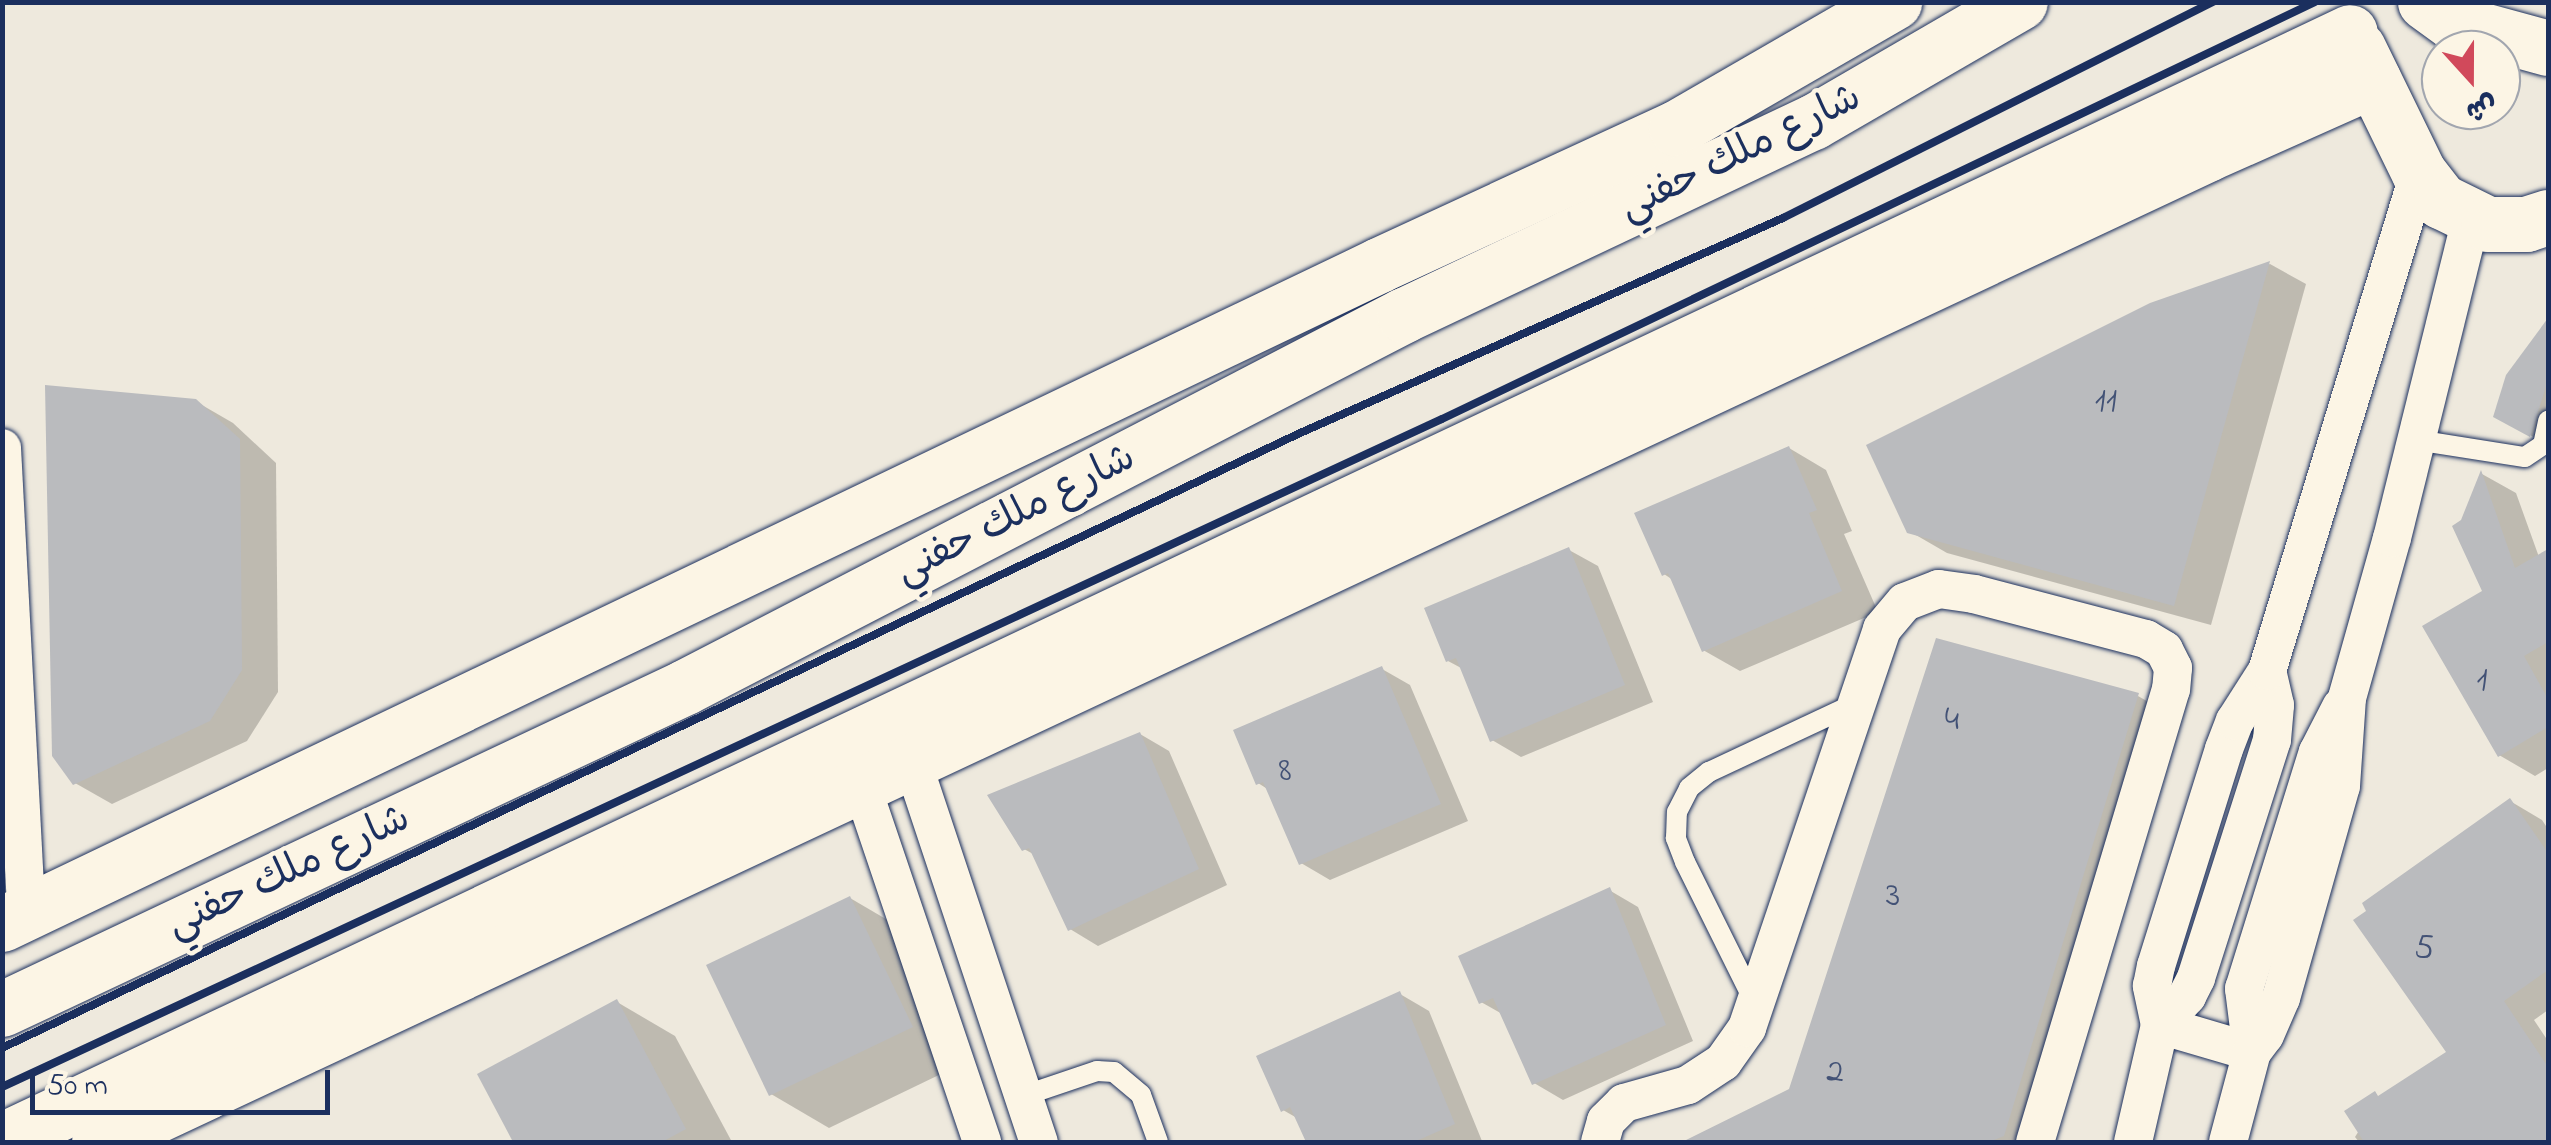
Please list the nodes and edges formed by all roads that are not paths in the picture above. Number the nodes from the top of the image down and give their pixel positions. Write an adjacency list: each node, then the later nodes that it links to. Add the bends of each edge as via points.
1 (1894, 2): 9 (main road, شارع ملك حفني, via 1676,128)
2 (2020, 2): 10 (main road, شارع ملك حفني, via 1813,122)
3 (2426, 2): 5 (main road, via 2453,22)
4 (2351, 38): 6 (main road); 15 (main road); 23 (main road)
5 (2548, 48)
6 (2418, 172): 8 (main road, via 2440,201); 20 (street, via 2266,671 2275,705 2272,740 2196,978)
7 (2548, 217): 8 (main road, via 2506,226)
8 (2471, 219): 12 (street)
9 (1378, 265): 10 (main road); 17 (main road, شارع ملك حفني)
10 (1404, 315): 19 (main road, شارع ملك حفني, via 685,688)
11 (2548, 420): 12 (lane, via 2543,445 2524,456)
12 (2416, 440): 21 (street, via 2347,698 2318,752 2244,989)
13 (2, 448): 17 (street)
14 (1858, 702): 18 (street); 18 (lane, via 1709,772 1688,788 1677,812 1676,838); 29 (street, via 1882,629 1905,602 1938,589 2146,639 2164,650 2173,668)
15 (912, 761): 16 (main road); 22 (street)
16 (861, 784): 24 (main road); 25 (street)
17 (14, 919)
18 (1756, 1006): 28 (street, via 1723,1062 1688,1084 1624,1103 1606,1121)
19 (2, 1009)
20 (2160, 1025): 21 (street); 30 (street)
21 (2252, 1052): 31 (street)
22 (1024, 1096): 26 (street); 27 (lane, via 1097,1071 1114,1072 1142,1095)
23 (2, 1140)
24 (100, 1142)
25 (982, 1142)
26 (1039, 1142)
27 (1158, 1142)
28 (1600, 1142)
29 (2035, 1142)
30 (2133, 1142)
31 (2228, 1142)

